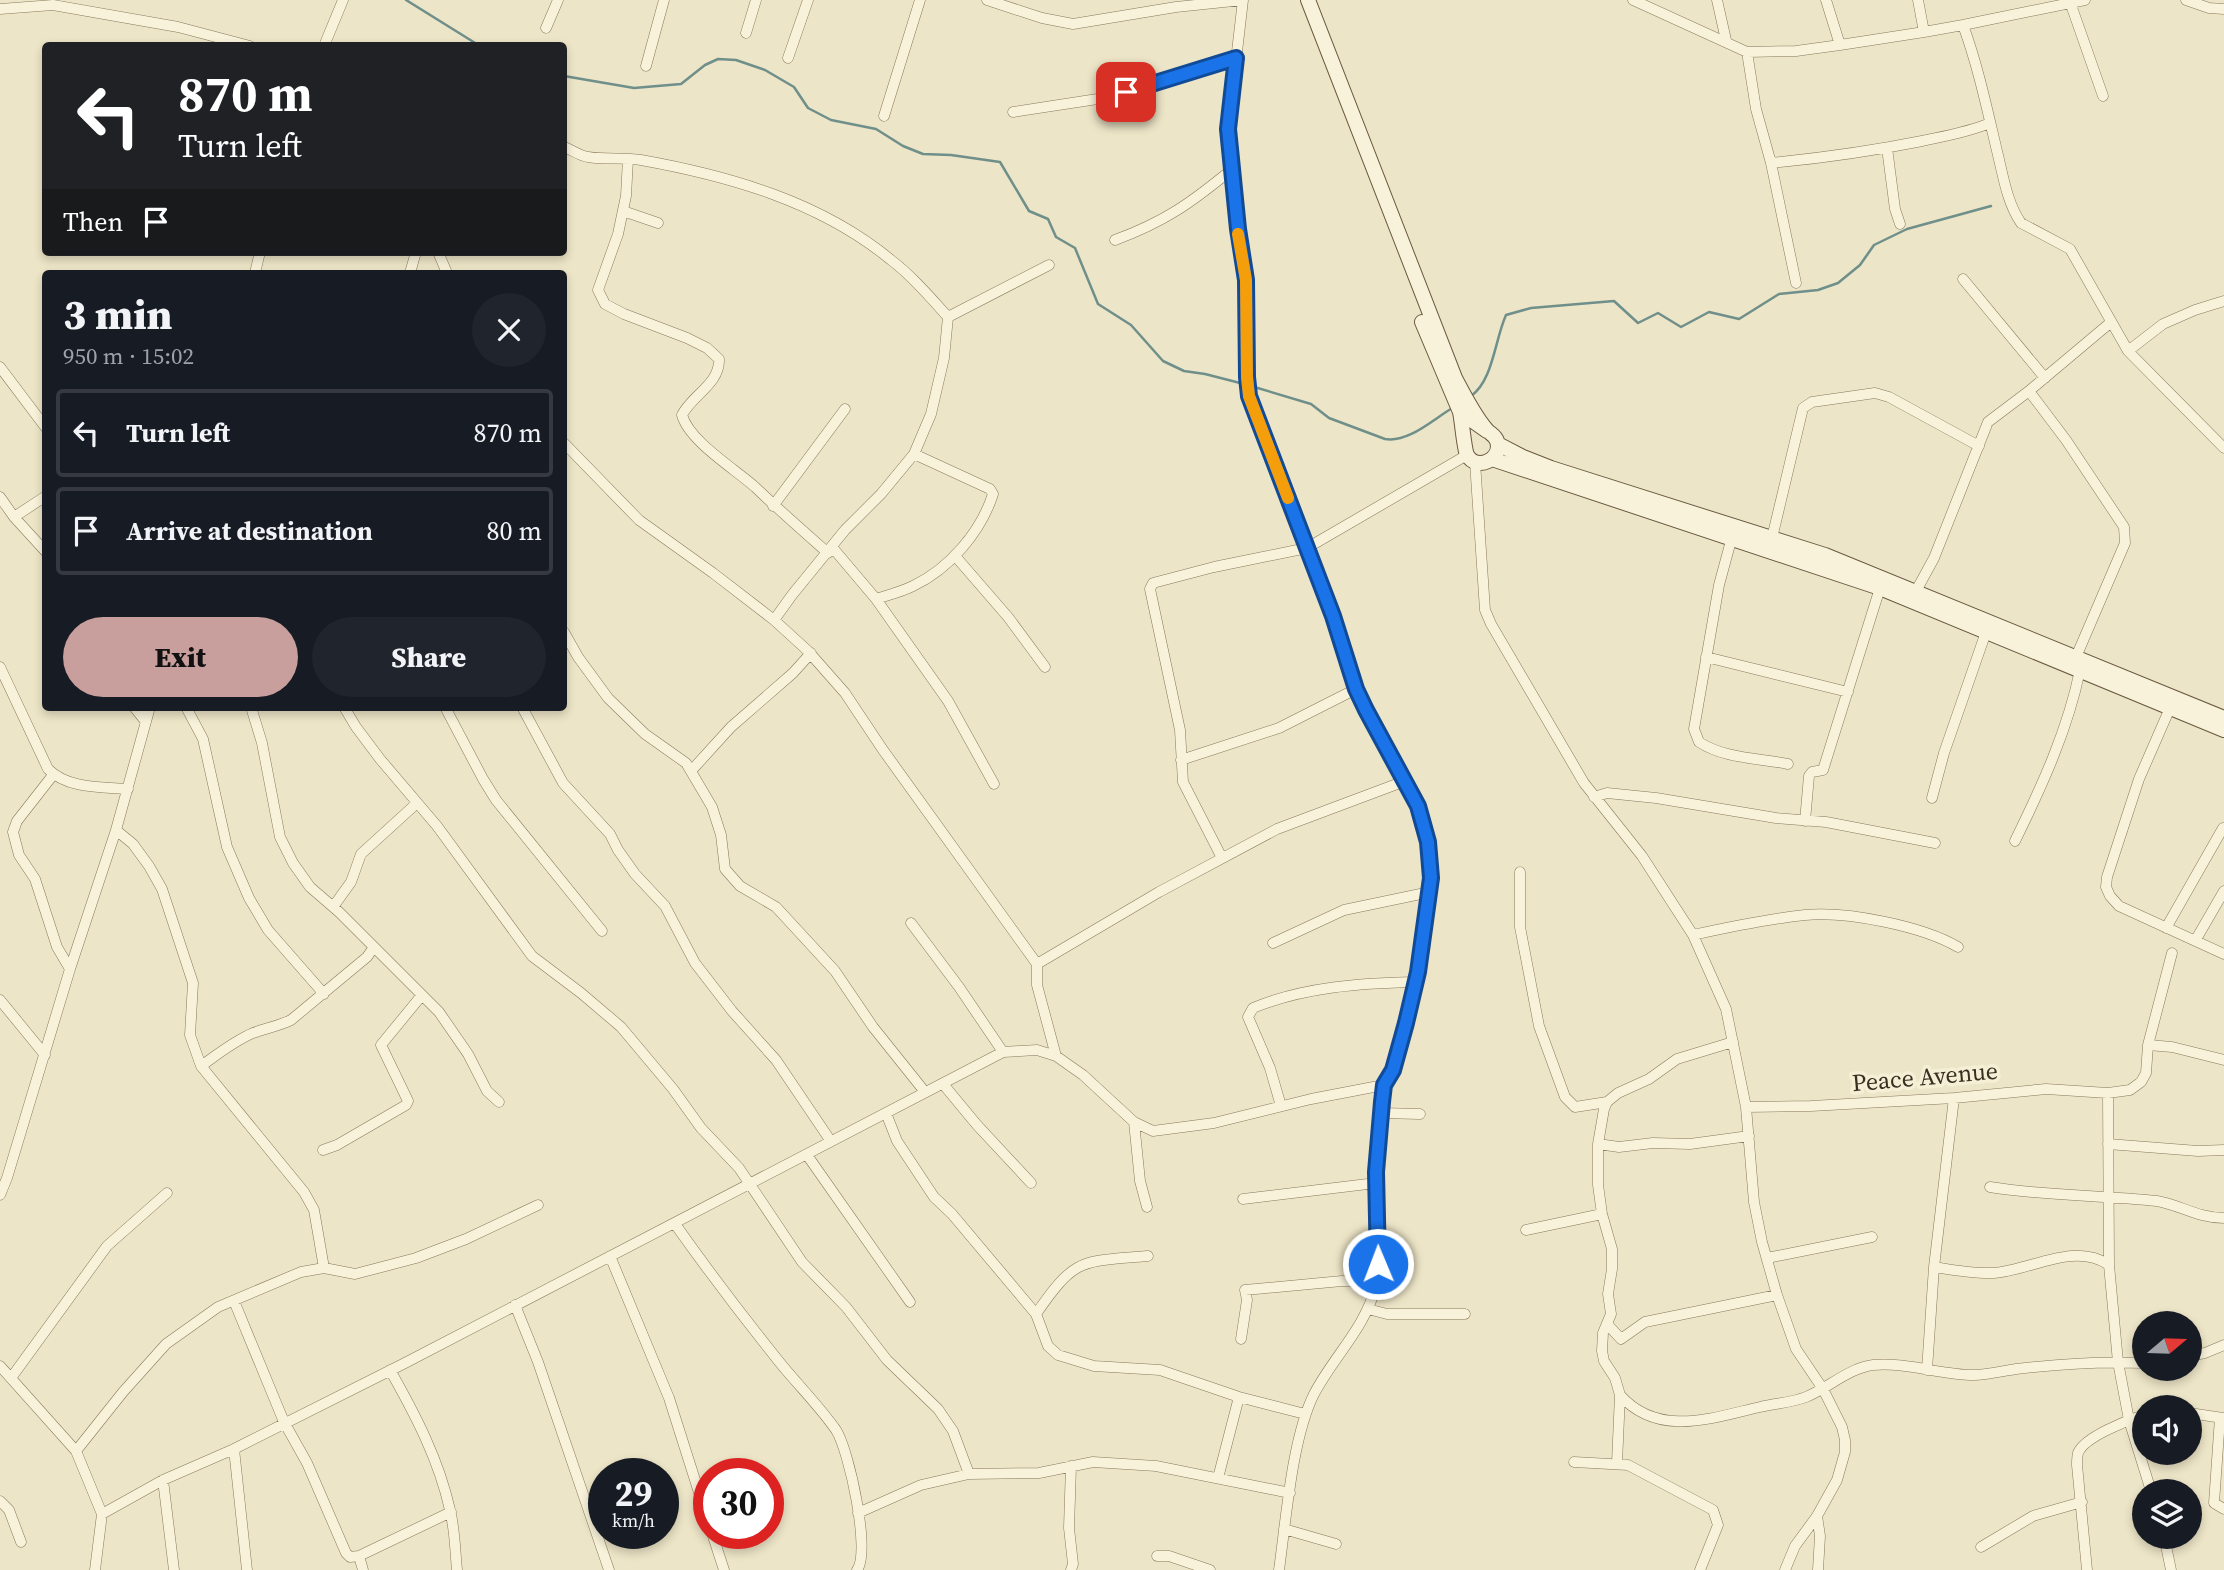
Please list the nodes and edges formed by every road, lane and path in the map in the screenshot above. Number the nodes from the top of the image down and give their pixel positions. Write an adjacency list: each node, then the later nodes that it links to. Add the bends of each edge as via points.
1 (343, 0): 27 (street)
2 (558, 0): 22 (street)
3 (664, 0): 32 (street)
4 (756, 0): 23 (street)
5 (808, 0): 30 (street)
6 (920, 0): 35 (street)
7 (987, 0): 8 (street, via 1073,24)
8 (1243, 0): 31 (street)
9 (1299, 0): 56 (street, via 1445,380)
10 (1308, 0): 56 (street)
11 (1633, 0): 25 (street)
12 (1717, 0): 25 (street)
13 (1826, 0): 28 (street)
14 (1918, 0): 24 (street)
15 (2085, 0): 17 (street)
16 (2186, 0): 20 (street)
17 (2070, 2): 21 (street); 33 (street)
18 (50, 3): 19 (street); 26 (street)
19 (0, 9)
20 (2224, 9)
21 (1963, 24): 24 (street); 36 (street)
22 (547, 28)
23 (746, 33)
24 (1924, 33): 28 (street)
25 (1726, 40): 29 (street)
26 (235, 42)
27 (326, 42)
28 (1840, 45): 29 (street)
29 (1747, 52): 40 (street, via 1756,109)
30 (788, 58)
31 (1236, 58): 34 (street, via 1104,98); 41 (street, via 1228,129)
32 (646, 66)
33 (2104, 96)
34 (1013, 113)
35 (884, 116)
36 (1990, 123): 37 (street); 51 (street, via 2016,216 2070,249)
37 (1886, 148): 40 (street); 44 (street)
38 (567, 149): 39 (street, via 587,157)
39 (628, 159): 42 (street); 50 (street, via 735,181 796,202 892,260)
40 (1772, 163): 48 (street)
41 (1231, 170): 45 (street, via 1184,208); 75 (street, via 1246,280 1249,396)
42 (623, 211): 43 (street); 70 (street, via 598,289 605,304 697,343 719,359 707,388 687,406 684,422)
43 (658, 223)
44 (1900, 224)
45 (1115, 240)
46 (1049, 265): 50 (street)
47 (1963, 279): 54 (street)
48 (1796, 282)
49 (2224, 301): 52 (street, via 2163,324)
50 (948, 317): 65 (street, via 931,414)
51 (2110, 323): 52 (street); 54 (street)
52 (2128, 351): 60 (street)
53 (0, 367): 58 (street)
54 (2045, 378): 55 (street)
55 (2029, 391): 63 (street, via 1988,422); 86 (street, via 2124,527 2125,542)
56 (1462, 405): 61 (street); 66 (street)
57 (845, 409): 70 (street)
58 (42, 423)
59 (2224, 434): 60 (street)
60 (2211, 437): 64 (street)
61 (1497, 444): 67 (street); 73 (street, via 1551,468)
62 (567, 446): 81 (street, via 639,520)
63 (1979, 446): 73 (street, via 1875,393 1812,402 1804,408 1799,424); 79 (street)
64 (2224, 449)
65 (914, 454): 76 (street); 77 (street, via 993,494)
66 (1471, 458): 67 (street, via 1483,463); 75 (street); 109 (street, via 1485,610)
67 (1492, 459): 72 (street)
68 (0, 497): 71 (street)
69 (42, 499): 71 (street)
70 (774, 506): 76 (street)
71 (14, 517): 74 (street)
72 (1732, 537): 78 (street); 85 (street)
73 (1772, 538): 79 (street)
74 (42, 548)
75 (1307, 548): 89 (street); 102 (street, via 1153,583 1150,589 1178,718)
76 (830, 550): 80 (street); 81 (street)
77 (956, 557): 80 (street, via 914,586); 88 (street)
78 (1880, 588): 82 (street); 90 (street)
79 (1916, 591): 86 (street)
80 (876, 599): 107 (street, via 948,701)
81 (774, 620): 84 (street)
82 (1986, 632): 86 (street); 110 (street)
83 (567, 637): 104 (street, via 608,698)
84 (811, 653): 104 (street); 132 (street, via 845,693)
85 (1706, 657): 90 (street); 103 (street, via 1694,721 1699,742 1739,757)
86 (2078, 664): 91 (street); 99 (street); 115 (street, via 2074,700)
87 (0, 667): 105 (street)
88 (1045, 667)
89 (1356, 689): 102 (street, via 1279,728); 106 (street)
90 (1848, 692): 112 (street, via 1823,771 1810,776)
91 (2170, 708): 101 (street); 123 (street, via 2139,779 2106,887 2119,906)
92 (137, 711): 100 (street)
93 (149, 711): 100 (street)
94 (188, 711): 135 (street, via 202,739 227,846 249,898 268,930)
95 (252, 711): 121 (street, via 280,837 310,887)
96 (346, 711): 111 (street)
97 (447, 711): 124 (street, via 496,800)
98 (524, 711): 159 (street, via 563,783 610,834 635,874 665,906 695,963 776,1060)
99 (2224, 718)
100 (146, 722): 108 (street)
101 (2224, 730)
102 (1181, 760): 117 (street, via 1183,782)
103 (1788, 764)
104 (691, 771): 147 (street, via 712,807 725,869 740,886 776,907 835,971)
105 (53, 775): 108 (street, via 78,784); 133 (street, via 13,832 19,855 35,879 57,947)
106 (1405, 781): 117 (street, via 1277,829); 120 (street, via 1428,842)
107 (994, 784)
108 (128, 789): 114 (street)
109 (1594, 797): 112 (street, via 1607,793 1656,798); 125 (street, via 1642,856)
110 (1932, 798)
111 (417, 803): 121 (street, via 361,854 351,881); 165 (street, via 532,956 621,1027)
112 (1805, 821): 116 (street)
113 (2223, 828): 123 (street)
114 (116, 830): 133 (street); 144 (street, via 133,844 162,889 192,983 190,1035)
115 (2015, 841)
116 (1935, 843)
117 (1222, 858): 132 (street)
118 (1520, 872): 151 (street, via 1520,927 1539,1026 1565,1097 1575,1107)
119 (2224, 891): 126 (street)
120 (1430, 892): 127 (street, via 1345,910); 134 (street)
121 (333, 907): 128 (street)
122 (911, 923): 140 (street)
123 (2166, 928): 126 (street)
124 (602, 931)
125 (1692, 935): 129 (street, via 1807,915 1913,928); 138 (street, via 1726,1009)
126 (2195, 941): 131 (street)
127 (1273, 943)
128 (374, 947): 135 (street); 136 (street)
129 (1958, 947)
130 (2172, 953): 139 (street)
131 (2224, 954)
132 (1037, 964): 142 (street, via 1037,985)
133 (70, 969): 141 (street)
134 (1416, 982): 146 (street, via 1393,1070); 152 (street, via 1332,988 1253,1008 1248,1017)
135 (324, 994): 144 (street, via 291,1020 255,1032)
136 (422, 995): 150 (street, via 451,1028 487,1091); 162 (street, via 382,1045 406,1105)
137 (0, 1000): 141 (street)
138 (1733, 1042): 151 (street, via 1677,1059); 153 (street)
139 (2148, 1045): 143 (street); 148 (street, via 2141,1082 2130,1090)
140 (1003, 1052): 142 (street, via 1037,1050); 145 (street)
141 (45, 1055): 170 (street)
142 (1056, 1056): 157 (street)
143 (2224, 1060)
144 (201, 1066): 185 (street, via 304,1192 314,1210)
145 (943, 1084): 147 (street); 167 (street)
146 (1384, 1085): 152 (street); 155 (street)
147 (925, 1092): 154 (street)
148 (2108, 1093): 149 (street, Peace Avenue, via 2046,1089); 161 (street)
149 (1954, 1098): 153 (street, Peace Avenue); 184 (street)
150 (499, 1102)
151 (1607, 1102): 160 (street)
152 (1281, 1107): 157 (street, via 1153,1131)
153 (1746, 1107): 158 (street)
154 (886, 1113): 159 (street); 192 (street, via 897,1141 934,1197)
155 (1381, 1113): 156 (street); 166 (street)
156 (1420, 1114)
157 (1134, 1122): 174 (street)
158 (1749, 1136): 160 (street, via 1690,1144); 182 (street, via 1754,1202)
159 (830, 1140): 164 (street)
160 (1598, 1144): 175 (street)
161 (2108, 1144): 163 (street); 171 (street)
162 (323, 1150)
163 (2224, 1150)
164 (807, 1155): 165 (street); 189 (street)
165 (749, 1182): 177 (street); 219 (street, via 802,1262 846,1307 887,1360 938,1409 953,1432)
166 (1377, 1182): 172 (street); 186 (street)
167 (1031, 1183)
168 (1990, 1187): 171 (street)
169 (167, 1193): 203 (street, via 107,1246)
170 (0, 1195)
171 (2107, 1197): 176 (street, via 2161,1202 2208,1218); 183 (street)
172 (1243, 1199)
173 (538, 1205): 185 (street, via 416,1258 355,1274)
174 (1147, 1207)
175 (1602, 1214): 178 (street); 194 (street, via 1612,1249)
176 (2224, 1218)
177 (675, 1224): 180 (street); 228 (street, via 837,1432 849,1462)
178 (1526, 1230)
179 (1872, 1237): 182 (street)
180 (610, 1256): 190 (street); 218 (street, via 669,1398)
181 (1148, 1256): 192 (street, via 1090,1261 1075,1268)
182 (1767, 1258): 187 (street)
183 (2109, 1265): 184 (street, via 2085,1256 1992,1273); 198 (street)
184 (1934, 1267): 202 (street)
185 (324, 1268): 188 (street, via 301,1272)
186 (1377, 1283): 191 (street); 195 (street, via 1342,1281 1245,1290)
187 (1777, 1295): 194 (street, via 1645,1322 1622,1339); 204 (street, via 1796,1349)
188 (234, 1301): 212 (street); 214 (street, via 166,1344)
189 (910, 1303)
190 (515, 1305): 201 (street); 244 (street)
191 (1368, 1309): 193 (street, via 1387,1314); 207 (street)
192 (1036, 1314): 206 (street, via 1048,1346 1058,1355 1094,1366 1160,1370)
193 (1465, 1314)
194 (1608, 1325): 205 (street, via 1603,1333 1604,1361)
195 (1241, 1339)
196 (2224, 1345): 197 (street)
197 (2202, 1354)
198 (2118, 1362): 199 (street); 202 (street, via 1975,1375); 211 (street)
199 (2132, 1363)
200 (0, 1366): 203 (street)
201 (390, 1370): 212 (street); 227 (street, via 427,1440)
202 (1927, 1370): 204 (street, via 1874,1365)
203 (11, 1378): 214 (street)
204 (1823, 1389): 205 (street, via 1794,1401 1697,1422 1642,1414); 230 (street, via 1842,1427 1845,1452 1837,1480)
205 (1620, 1395): 216 (street)
206 (1239, 1397): 207 (street); 220 (street)
207 (1306, 1414): 223 (street)
208 (2202, 1415): 209 (street)
209 (2222, 1418): 226 (street, via 2214,1503)
210 (2132, 1419): 211 (street)
211 (2129, 1420): 221 (street); 225 (street, via 2086,1443 2079,1452)
212 (284, 1422): 213 (street); 237 (street, via 307,1463 345,1553)
213 (234, 1449): 222 (street); 241 (street)
214 (76, 1451): 229 (street)
215 (1574, 1462): 216 (street)
216 (1617, 1463): 250 (street, via 1713,1510 1718,1525)
217 (1071, 1466): 219 (street, via 1039,1473); 220 (street, via 1123,1462); 247 (street)
218 (693, 1474)
219 (969, 1474): 228 (street, via 921,1485)
220 (1218, 1478): 223 (street)
221 (2147, 1479)
222 (163, 1480): 229 (street); 240 (street)
223 (1290, 1493): 231 (street)
224 (0, 1501): 232 (street, via 9,1510)
225 (2082, 1502): 234 (street, via 2032,1516); 253 (street)
226 (2224, 1508)
227 (451, 1512): 237 (street); 243 (street)
228 (858, 1513): 246 (street, via 862,1557)
229 (102, 1514): 239 (street)
230 (1817, 1516): 251 (street, via 1795,1546); 252 (street)
231 (1284, 1529): 233 (street); 249 (street)
232 (21, 1542)
233 (1336, 1544)
234 (1981, 1548)
235 (717, 1549): 245 (street)
236 (2167, 1549): 254 (street)
237 (359, 1556): 242 (street)
238 (1157, 1556): 248 (street)
239 (95, 1570)
240 (174, 1570)
241 (247, 1570)
242 (363, 1570)
243 (457, 1570)
244 (609, 1570)
245 (724, 1570)
246 (857, 1570)
247 (1071, 1570)
248 (1210, 1570)
249 (1279, 1570)
250 (1700, 1570)
251 (1786, 1570)
252 (1818, 1570)
253 (2087, 1570)
254 (2171, 1570)

